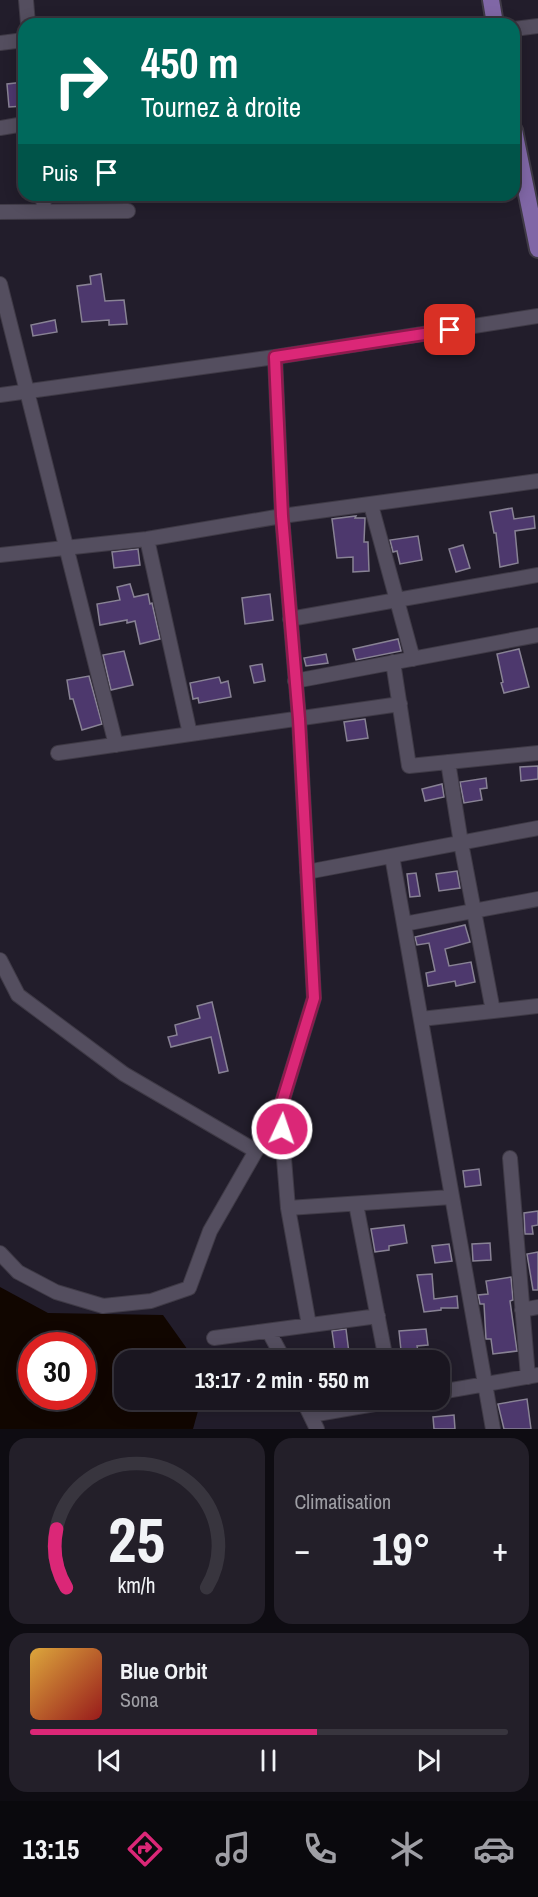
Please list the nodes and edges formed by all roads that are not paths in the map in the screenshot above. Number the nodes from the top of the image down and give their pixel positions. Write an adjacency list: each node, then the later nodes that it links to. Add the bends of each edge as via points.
1 (26, 0): 3 (street)
2 (491, 0): 4 (main road)
3 (28, 18)
4 (494, 18)
5 (538, 26): 6 (street)
6 (520, 28)
7 (18, 41): 8 (street)
8 (0, 43)
9 (18, 125): 10 (street)
10 (0, 128)
11 (520, 160): 16 (main road)
12 (43, 201): 13 (street)
13 (44, 211): 14 (street); 15 (street)
14 (128, 211)
15 (0, 212)
16 (538, 249)
17 (0, 284): 20 (street)
18 (538, 316): 19 (street)
19 (275, 357): 20 (street); 24 (street)
20 (28, 391): 21 (street); 26 (street)
21 (0, 395)
22 (538, 481): 23 (street)
23 (371, 505): 24 (street); 29 (street)
24 (282, 516): 25 (street); 30 (street)
25 (147, 539): 26 (street); 37 (street)
26 (67, 548): 27 (street); 38 (street)
27 (0, 555)
28 (538, 575): 29 (street)
29 (397, 600): 30 (street); 32 (street)
30 (290, 619): 34 (street)
31 (538, 635): 32 (street)
32 (413, 659): 33 (street)
33 (393, 662): 34 (street); 35 (street)
34 (296, 681): 36 (street)
35 (400, 704): 36 (street); 41 (street, via 409,766)
36 (299, 719): 37 (street); 45 (street)
37 (190, 734): 38 (street)
38 (116, 745): 39 (street)
39 (58, 753)
40 (538, 753): 41 (street)
41 (448, 762): 43 (street)
42 (538, 828): 43 (street)
43 (461, 843): 44 (street); 47 (street)
44 (393, 856): 45 (street); 48 (street)
45 (307, 872): 53 (street, via 314,998)
46 (538, 899): 47 (street)
47 (474, 911): 48 (street); 51 (street)
48 (404, 924): 52 (street)
49 (0, 960): 54 (street, via 18,995 124,1074)
50 (538, 1006): 51 (street)
51 (492, 1011): 52 (street)
52 (421, 1019): 56 (street)
53 (280, 1109): 54 (street); 58 (street)
54 (256, 1151): 59 (street, via 210,1231 189,1288 151,1301 103,1306 56,1292 18,1272)
55 (510, 1158): 61 (street)
56 (452, 1197): 57 (street); 69 (street)
57 (356, 1204): 58 (street); 62 (street)
58 (288, 1208): 63 (street)
59 (0, 1253)
60 (538, 1307): 61 (street)
61 (522, 1310): 68 (street)
62 (378, 1316): 63 (street); 67 (street)
63 (309, 1325): 64 (street)
64 (269, 1332): 65 (street); 66 (street)
65 (214, 1338)
66 (279, 1350)
67 (384, 1350)
68 (533, 1376): 69 (street)
69 (485, 1384): 70 (street); 75 (street)
70 (450, 1390)
71 (308, 1410): 73 (street)
72 (339, 1410): 73 (street)
73 (311, 1415): 74 (street)
74 (317, 1429)
75 (493, 1429)

